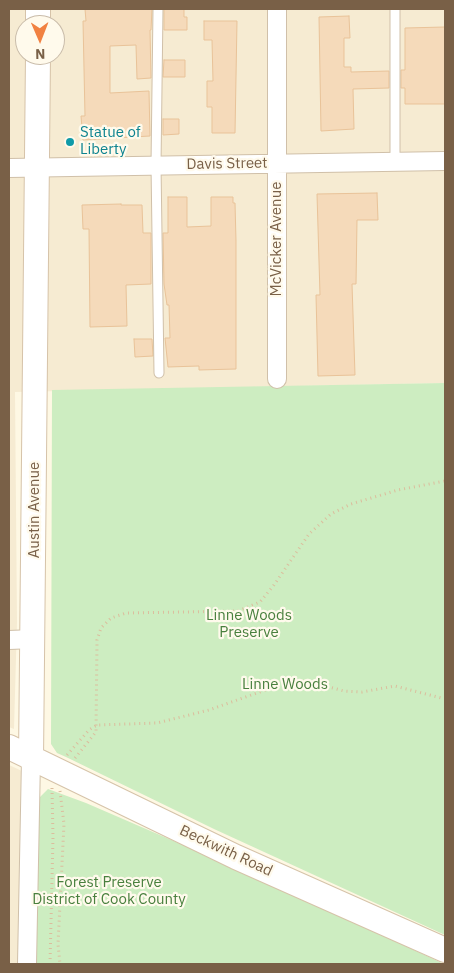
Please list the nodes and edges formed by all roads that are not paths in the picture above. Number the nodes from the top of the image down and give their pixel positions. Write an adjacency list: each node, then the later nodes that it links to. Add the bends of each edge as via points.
1 (158, 9): 8 (lane)
2 (277, 9): 7 (street, McVicker Avenue)
3 (395, 9): 6 (lane)
4 (38, 65): 10 (street, Austin Avenue)
5 (445, 161): 6 (street, Davis Street)
6 (395, 162): 7 (street, Davis Street)
7 (277, 164): 8 (street, Davis Street); 12 (street, McVicker Avenue)
8 (156, 165): 10 (street, Davis Street); 11 (lane)
9 (9, 168): 10 (street, Davis Street)
10 (37, 168): 13 (street, Austin Avenue)
11 (159, 373)
12 (277, 379)
13 (34, 639): 14 (street); 16 (street, Austin Avenue)
14 (9, 640)
15 (9, 747): 16 (street, Beckwith Road)
16 (31, 759): 17 (street, Beckwith Road, via 236,857); 18 (street, Austin Avenue)
17 (445, 950)
18 (27, 964)

